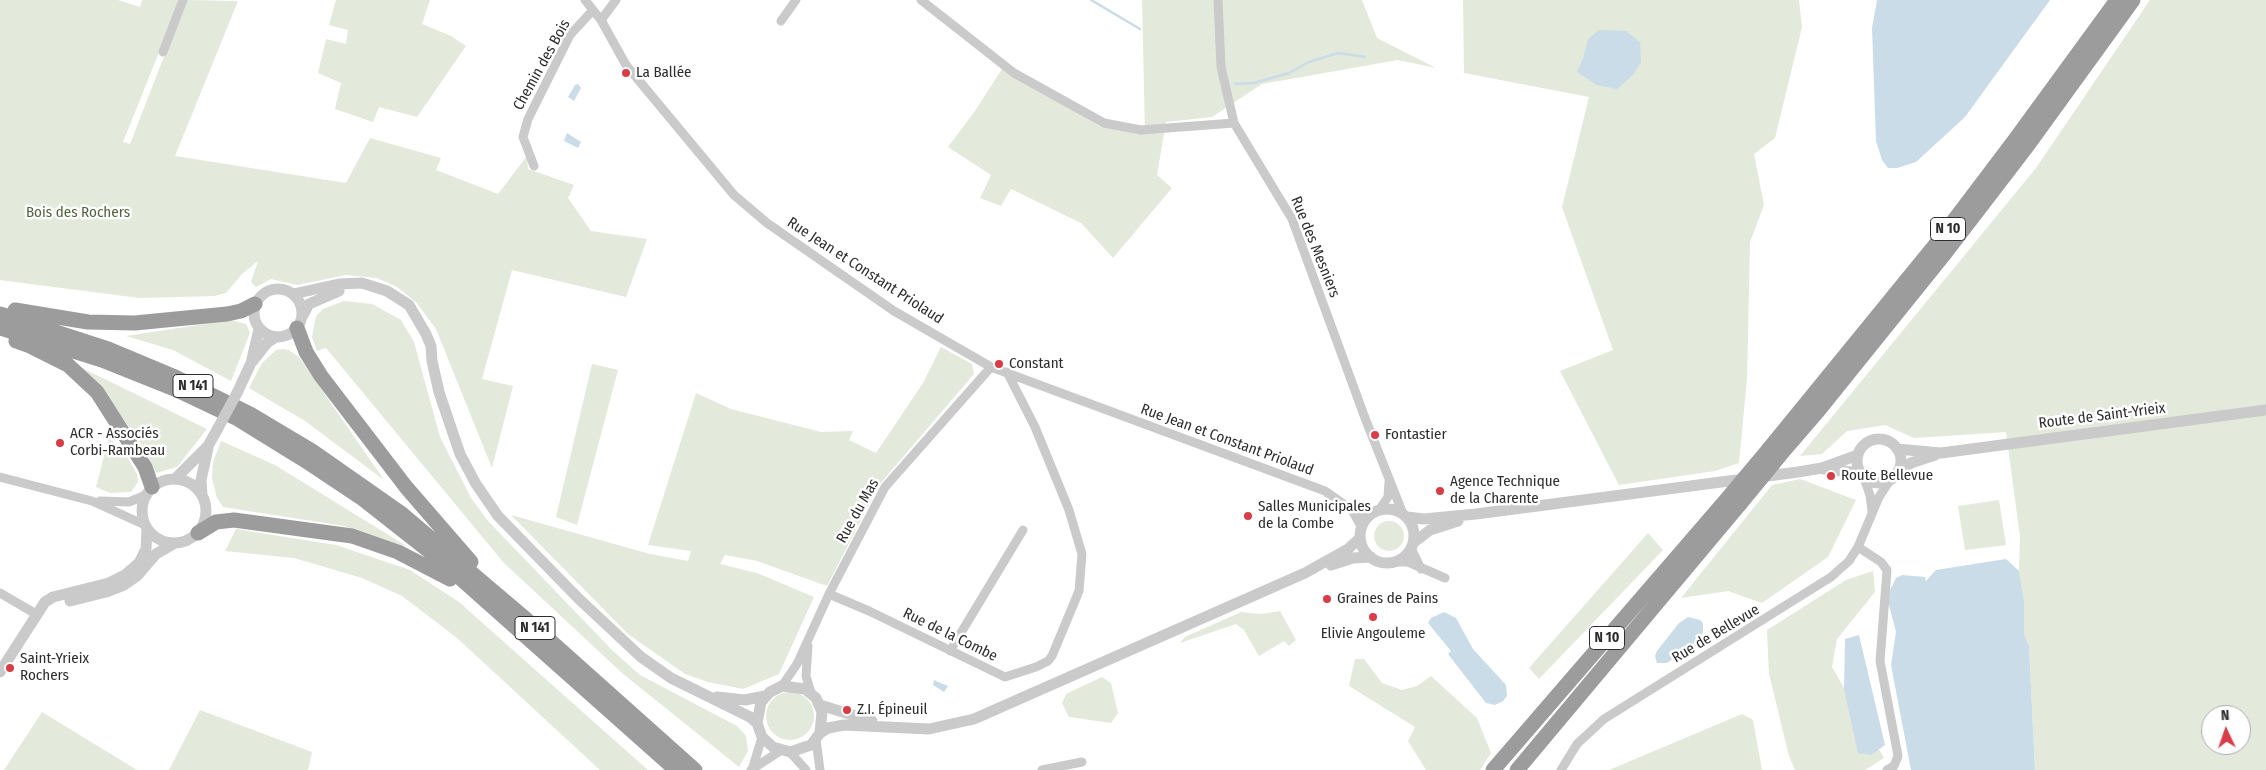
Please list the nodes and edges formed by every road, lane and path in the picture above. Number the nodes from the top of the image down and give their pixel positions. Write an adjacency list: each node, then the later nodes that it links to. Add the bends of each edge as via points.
1 (183, 0): 12 (street)
2 (585, 0): 9 (street, Rue Jean et Constant Priolaud)
3 (616, 0): 10 (street)
4 (796, 0): 11 (street)
5 (921, 0): 13 (street, via 1014,73 1104,123 1141,130)
6 (1218, 0): 13 (street, Rue des Mesniers, via 1221,67)
7 (2117, 0): 85 (highway, N 10, bridge, via 1942,236 1721,506)
8 (2133, 0): 63 (highway, N 10, bridge, via 1946,252 1818,411)
9 (593, 10): 10 (street, Rue Jean et Constant Priolaud); 14 (street, Chemin des Bois, via 570,35 528,119 523,137)
10 (601, 20): 26 (street, Rue Jean et Constant Priolaud, via 626,65 747,208 894,311)
11 (780, 22)
12 (163, 52)
13 (1234, 123): 35 (street, Rue des Mesniers, via 1292,219 1365,418)
14 (534, 166)
15 (293, 294): 16 (street, via 281,289 268,291); 19 (street, via 298,300); 24 (street, via 349,282 387,291 409,305 415,313 431,346)
16 (255, 304): 17 (highway, via 241,312 135,323 88,322); 21 (street)
17 (0, 306)
18 (0, 314): 59 (highway, N 141, via 108,349 175,376 250,414 312,451 386,503)
19 (300, 322): 23 (street, via 291,333); 24 (street, via 309,304 338,291 381,294 403,308 416,326); 59 (highway, via 306,352 321,376 406,487 484,576)
20 (0, 328): 64 (highway, N 141, via 102,360 177,390 238,420 363,500 433,554)
21 (259, 328): 23 (street); 25 (street)
22 (0, 336): 39 (highway, via 30,346 68,366 98,392 145,467)
23 (276, 337): 25 (street)
24 (432, 361): 71 (street, via 460,454 498,516 624,643 671,678)
25 (251, 363): 29 (street, bridge)
26 (991, 367): 27 (street, Rue Jean et Constant Priolaud); 61 (street, Rue du Mas, via 885,487)
27 (1007, 372): 42 (street, Rue Jean et Constant Priolaud, via 1325,490); 66 (street, Rue de la Combe, via 1035,427 1077,532 1082,554 1079,591 1052,656 1036,667 1005,677)
28 (2266, 410): 31 (street, Route de Saint-Yrieix)
29 (208, 446): 38 (street); 40 (street, via 201,480)
30 (1897, 449): 31 (street, Route de Saint-Yrieix); 32 (street, via 1888,441 1875,439 1864,444); 36 (street, via 1901,460)
31 (1941, 452): 36 (street, Route de Saint-Yrieix, via 1911,463)
32 (1858, 454): 33 (street); 34 (street, via 1856,461)
33 (1822, 468): 34 (street); 45 (street)
34 (1862, 475): 36 (street, via 1880,483); 44 (street, via 1870,495)
35 (1390, 476): 43 (street, via 1388,497); 46 (street, Rue des Mesniers)
36 (1894, 476): 44 (street, Rue de Bellevue)
37 (0, 477): 41 (street)
38 (175, 479): 39 (street, via 159,482); 40 (street, via 186,481)
39 (149, 491): 41 (street, via 129,502); 47 (street, via 142,510)
40 (202, 495): 49 (street, via 206,515)
41 (92, 501): 47 (street)
42 (1352, 510): 43 (street, Rue Jean et Constant Priolaud); 50 (street, Rue Jean et Constant Priolaud)
43 (1376, 512): 46 (street, via 1392,510); 50 (street)
44 (1872, 512): 53 (street, Rue de Bellevue)
45 (1476, 514): 46 (street, via 1424,519); 52 (street, via 1437,527)
46 (1405, 516): 52 (street, via 1412,525)
47 (146, 527): 51 (street, via 159,540); 62 (street, via 146,549 139,563 126,575 52,597)
48 (1023, 530): 66 (street)
49 (198, 532): 51 (street, via 184,542); 64 (highway, via 216,522 234,520 337,533 374,542 448,577)
50 (1361, 533): 54 (street, via 1366,552); 57 (street, via 1348,549)
51 (175, 543): 62 (street, via 164,547 124,585 55,604)
52 (1412, 545): 55 (street, via 1401,559); 56 (street)
53 (1858, 547): 88 (street, Rue de Bellevue, via 1849,561 1831,577 1604,719 1577,744); 89 (street, via 1881,562 1887,570 1880,661 1898,756 1894,766)
54 (1371, 557): 55 (street, via 1386,563); 57 (street, via 1353,558)
55 (1394, 562): 56 (street, via 1408,562)
56 (1422, 570): 58 (street)
57 (1305, 573): 74 (street, via 974,719 929,730)
58 (1445, 578)
59 (495, 593): 80 (highway, N 141)
60 (0, 594): 62 (street)
61 (829, 594): 65 (street, Rue du Mas); 66 (street, Rue de la Combe)
62 (36, 614): 67 (street)
63 (1643, 617): 86 (highway, N 10); 87 (highway)
64 (509, 623): 79 (highway, N 141)
65 (809, 636): 68 (street, Rue du Mas, via 797,664); 69 (street, Rue du Mas, via 806,676)
66 (950, 651)
67 (0, 672)
68 (782, 686): 69 (street, via 797,687); 70 (street)
69 (811, 693): 72 (street)
70 (765, 696): 71 (street, via 745,700); 73 (street, via 758,709)
71 (712, 697): 73 (street)
72 (820, 705): 74 (street); 75 (street, via 823,719)
73 (757, 723): 76 (street)
74 (888, 727): 75 (street, via 844,725 828,728)
75 (818, 736): 77 (street, via 804,749); 83 (street)
76 (762, 737): 77 (street, via 767,743); 81 (street)
77 (785, 751): 81 (street); 82 (street)
78 (1082, 762): 84 (street)
79 (676, 770)
80 (695, 770)
81 (751, 770)
82 (806, 770)
83 (820, 770)
84 (1042, 770)
85 (1492, 770)
86 (1508, 770)
87 (1517, 770)
88 (1561, 770)
89 (1888, 770)

